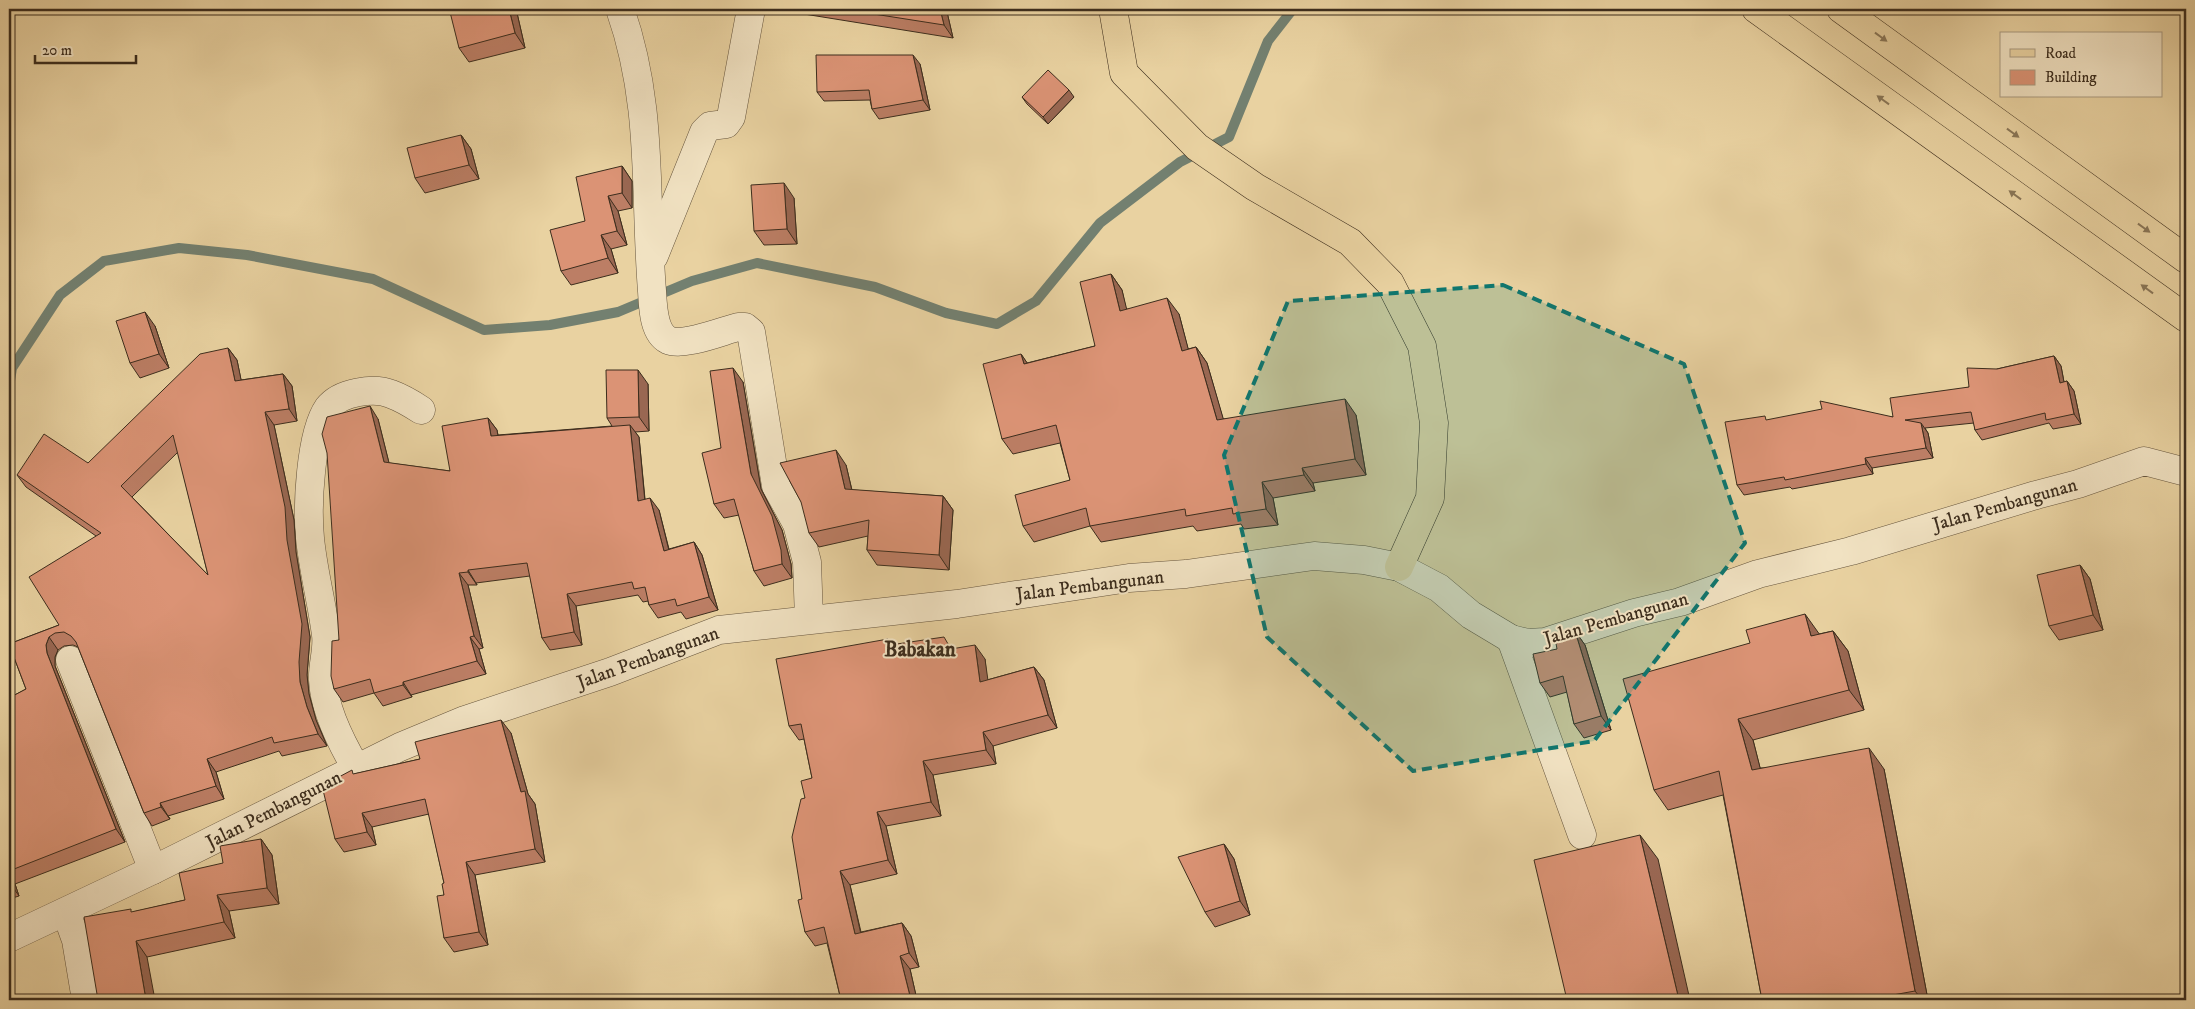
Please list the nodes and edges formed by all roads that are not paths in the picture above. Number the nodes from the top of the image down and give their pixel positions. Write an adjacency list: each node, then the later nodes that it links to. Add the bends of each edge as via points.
1 (620, 9): 7 (street, via 638,70 646,129)
2 (750, 9): 7 (street, via 731,117 726,124 710,126 704,132)
3 (1112, 9): 11 (main road, via 1124,73 1197,147 1256,187 1350,242 1390,283 1422,346 1434,423 1430,498)
4 (1756, 9): 8 (main road, one-way to 4)
5 (1842, 9): 6 (main road, one-way to 6)
6 (2186, 258)
7 (650, 267): 12 (street, via 657,325 668,340 683,342 738,327 752,332 776,486 797,524 807,562)
8 (2186, 318)
9 (422, 410): 15 (street, via 390,393 369,392 340,398 328,408 314,447 310,537 327,638 323,681 331,715)
10 (2186, 472): 13 (street, Jalan Pembangunan, via 2144,461 2078,484 1851,551 1758,574 1680,602 1634,613 1545,642)
11 (1399, 567): 12 (street, Jalan Pembangunan, via 1314,556 1186,574 1129,578 957,604); 13 (street, Jalan Pembangunan, via 1439,588 1471,615)
12 (809, 619): 15 (street, Jalan Pembangunan, via 719,630 610,672 457,724)
13 (1511, 639): 16 (street)
14 (70, 660): 17 (street)
15 (356, 768): 17 (street, Jalan Pembangunan)
16 (1582, 834)
17 (154, 870): 18 (street, Jalan Pembangunan)
18 (66, 912): 19 (street, Jalan Pembangunan); 20 (street, via 76,940)
19 (9, 938)
20 (86, 1000)

